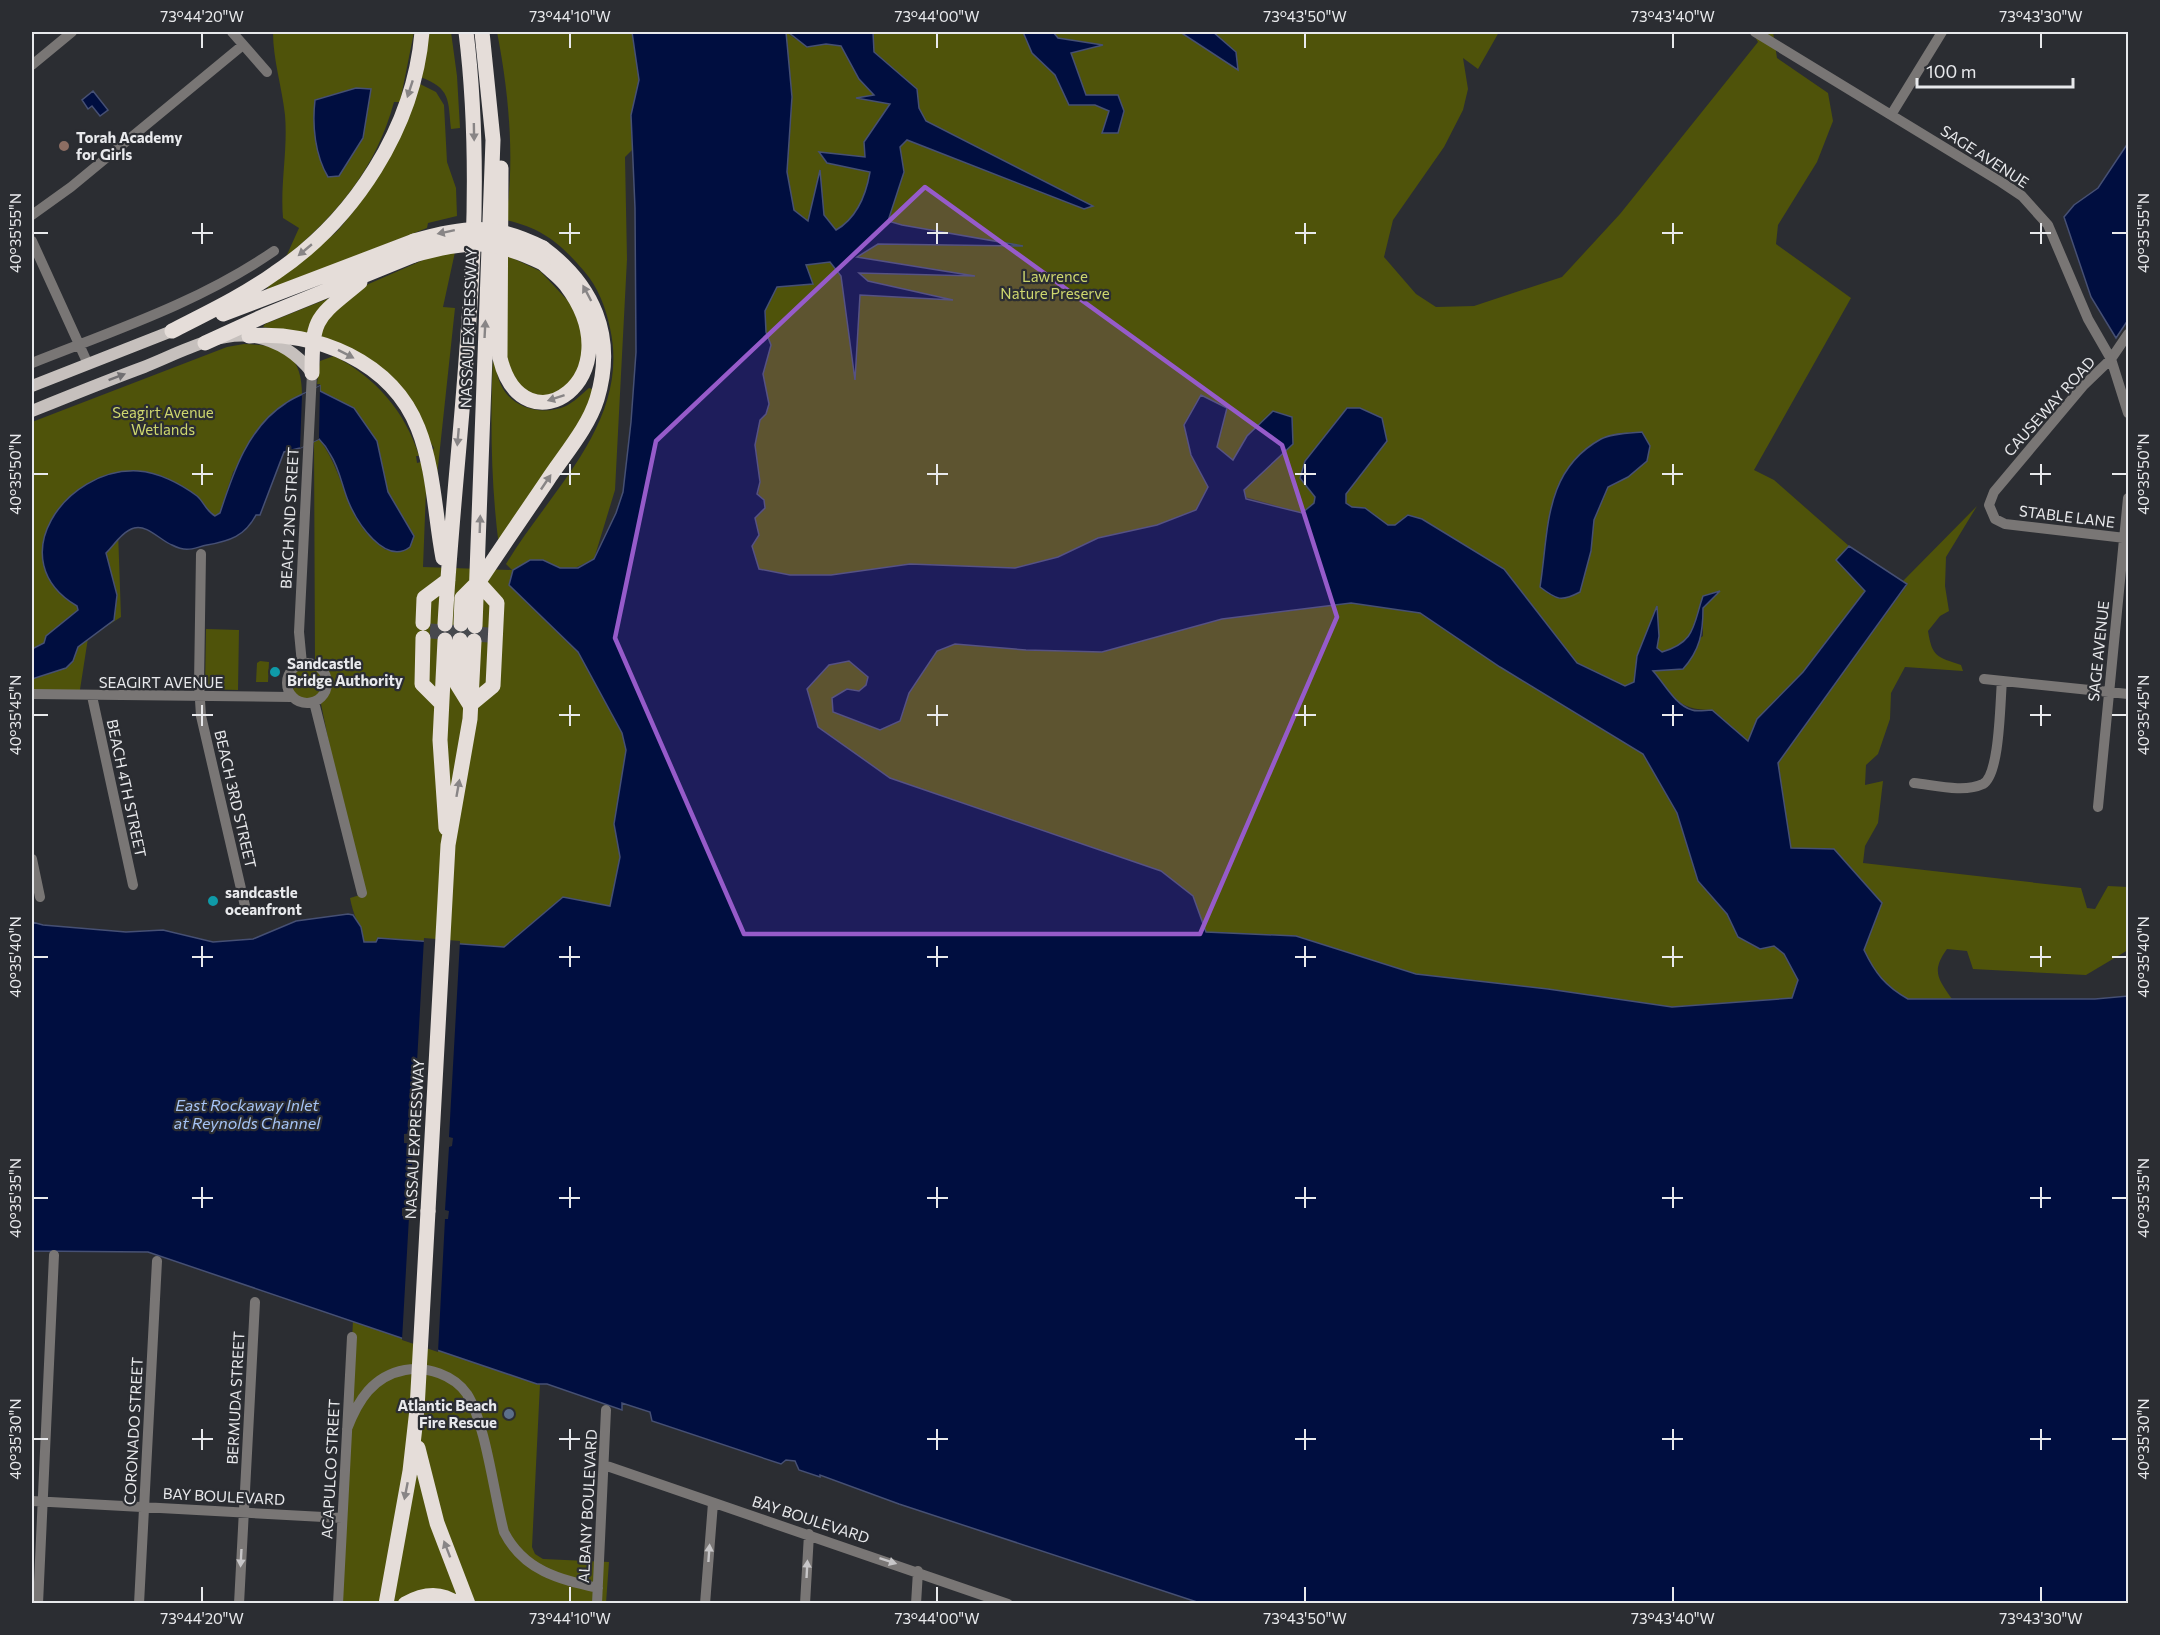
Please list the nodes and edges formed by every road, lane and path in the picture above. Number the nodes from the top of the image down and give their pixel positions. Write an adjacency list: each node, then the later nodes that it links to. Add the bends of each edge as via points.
1 (72, 32): 9 (street)
2 (232, 32): 8 (street)
3 (422, 32): 18 (highway, one-way to 18, via 401,117 360,192 309,248 277,273)
4 (466, 32): 35 (highway, NASSAU EXPRESSWAY, one-way to 35, via 475,130 467,342)
5 (482, 32): 16 (highway, one-way to 5, via 582,311 590,356 576,387 561,398 544,402 528,400 514,391 504,377 500,358 500,135); 36 (highway, NASSAU EXPRESSWAY, one-way to 5, via 493,140)
6 (1755, 32): 11 (street, SAGE AVENUE)
7 (1942, 32): 11 (street)
8 (243, 45): 10 (street); 12 (street)
9 (32, 65)
10 (267, 72)
11 (1891, 115): 24 (street, SAGE AVENUE, via 2001,182 2036,210 2048,225 2088,319)
12 (32, 215)
13 (32, 241): 23 (street)
14 (414, 248): 16 (highway, bridge, via 481,243); 17 (highway); 18 (highway)
15 (274, 251): 23 (street, via 194,298)
16 (543, 256): 36 (highway, one-way to 16, via 597,401 603,348 599,319 585,287 565,264)
17 (371, 273): 21 (highway, via 323,312); 22 (highway)
18 (172, 331): 26 (main road)
19 (2128, 334): 24 (street, CAUSEWAY ROAD)
20 (249, 336): 21 (highway); 22 (main road); 27 (main road, via 280,345)
21 (312, 340): 27 (highway); 35 (highway, one-way to 35, via 345,352 370,368 406,406 418,426)
22 (205, 343): 29 (main road, one-way to 22)
23 (79, 344): 25 (street); 26 (street)
24 (2111, 359): 30 (street, SAGE AVENUE); 31 (street, CAUSEWAY ROAD, via 2083,386)
25 (32, 363)
26 (88, 364): 28 (main road)
27 (312, 372): 38 (street, BEACH 2ND STREET, via 299,632)
28 (32, 386)
29 (32, 411)
30 (2128, 413)
31 (1991, 497): 33 (street, STABLE LANE, via 1990,511 2005,524)
32 (2128, 498): 33 (street, SAGE AVENUE)
33 (2125, 538): 41 (street, SAGE AVENUE)
34 (201, 554): 46 (street, BEACH 3RD STREET)
35 (448, 580): 37 (highway, NASSAU EXPRESSWAY); 37 (highway, via 424,598)
36 (478, 582): 37 (highway, via 462,598); 37 (highway, NASSAU EXPRESSWAY, via 483,601); 49 (highway, via 497,603 494,686)
37 (456, 632): 48 (highway, NASSAU EXPRESSWAY); 48 (highway, via 422,684); 49 (highway, NASSAU EXPRESSWAY)
38 (302, 664): 45 (street, via 288,676); 47 (street, via 315,665 325,674 324,693)
39 (1984, 679): 40 (street)
40 (2002, 681): 41 (street); 50 (street, via 1995,762 1989,780 1964,787)
41 (2109, 692): 43 (street); 51 (street, SAGE AVENUE)
42 (32, 694): 44 (street, SEAGIRT AVENUE)
43 (2128, 694)
44 (92, 696): 46 (street, SEAGIRT AVENUE); 54 (street, BEACH 4TH STREET)
45 (291, 697): 46 (street, SEAGIRT AVENUE); 47 (street)
46 (200, 698): 57 (street, BEACH 3RD STREET)
47 (314, 702): 55 (street)
48 (441, 703): 52 (highway, NASSAU EXPRESSWAY, via 441,778)
49 (470, 705): 52 (highway, NASSAU EXPRESSWAY, one-way to 49)
50 (1914, 783)
51 (2098, 807)
52 (448, 845): 64 (highway, NASSAU EXPRESSWAY, bridge)
53 (32, 859): 56 (street)
54 (133, 885)
55 (362, 893)
56 (40, 897)
57 (245, 906)
58 (54, 1255): 67 (street)
59 (157, 1261): 69 (street, CORONADO STREET)
60 (255, 1302): 70 (street, BERMUDA STREET)
61 (352, 1336): 63 (street, ACAPULCO STREET)
62 (606, 1410): 65 (street, ALBANY BOULEVARD)
63 (347, 1429): 71 (street, ACAPULCO STREET); 74 (street, via 358,1403 374,1383 393,1373 423,1369 440,1374 462,1388 473,1408 504,1532 514,1549 531,1566 550,1576)
64 (415, 1434): 79 (highway, NASSAU EXPRESSWAY, one-way to 79); 82 (highway, NASSAU EXPRESSWAY, one-way to 64, via 427,1493)
65 (604, 1465): 68 (street, BAY BOULEVARD); 74 (street, ALBANY BOULEVARD)
66 (32, 1501): 67 (street, BAY BOULEVARD)
67 (44, 1501): 69 (street, BAY BOULEVARD); 75 (street)
68 (713, 1503): 72 (street, BAY BOULEVARD); 84 (street, one-way to 68)
69 (144, 1507): 70 (street, BAY BOULEVARD); 76 (street, CORONADO STREET)
70 (244, 1513): 71 (street, BAY BOULEVARD); 77 (street, BERMUDA STREET, one-way to 77)
71 (342, 1518): 78 (street, ACAPULCO STREET)
72 (809, 1534): 73 (street, BAY BOULEVARD, one-way to 73); 85 (street, one-way to 72)
73 (918, 1571): 86 (street); 87 (street, BAY BOULEVARD)
74 (598, 1588): 83 (street, ALBANY BOULEVARD)
75 (38, 1604)
76 (138, 1604)
77 (239, 1604)
78 (338, 1604)
79 (386, 1604)
80 (405, 1604): 81 (highway, via 434,1594)
81 (456, 1604)
82 (468, 1604)
83 (597, 1604)
84 (705, 1604)
85 (805, 1604)
86 (916, 1604)
87 (1008, 1604)

